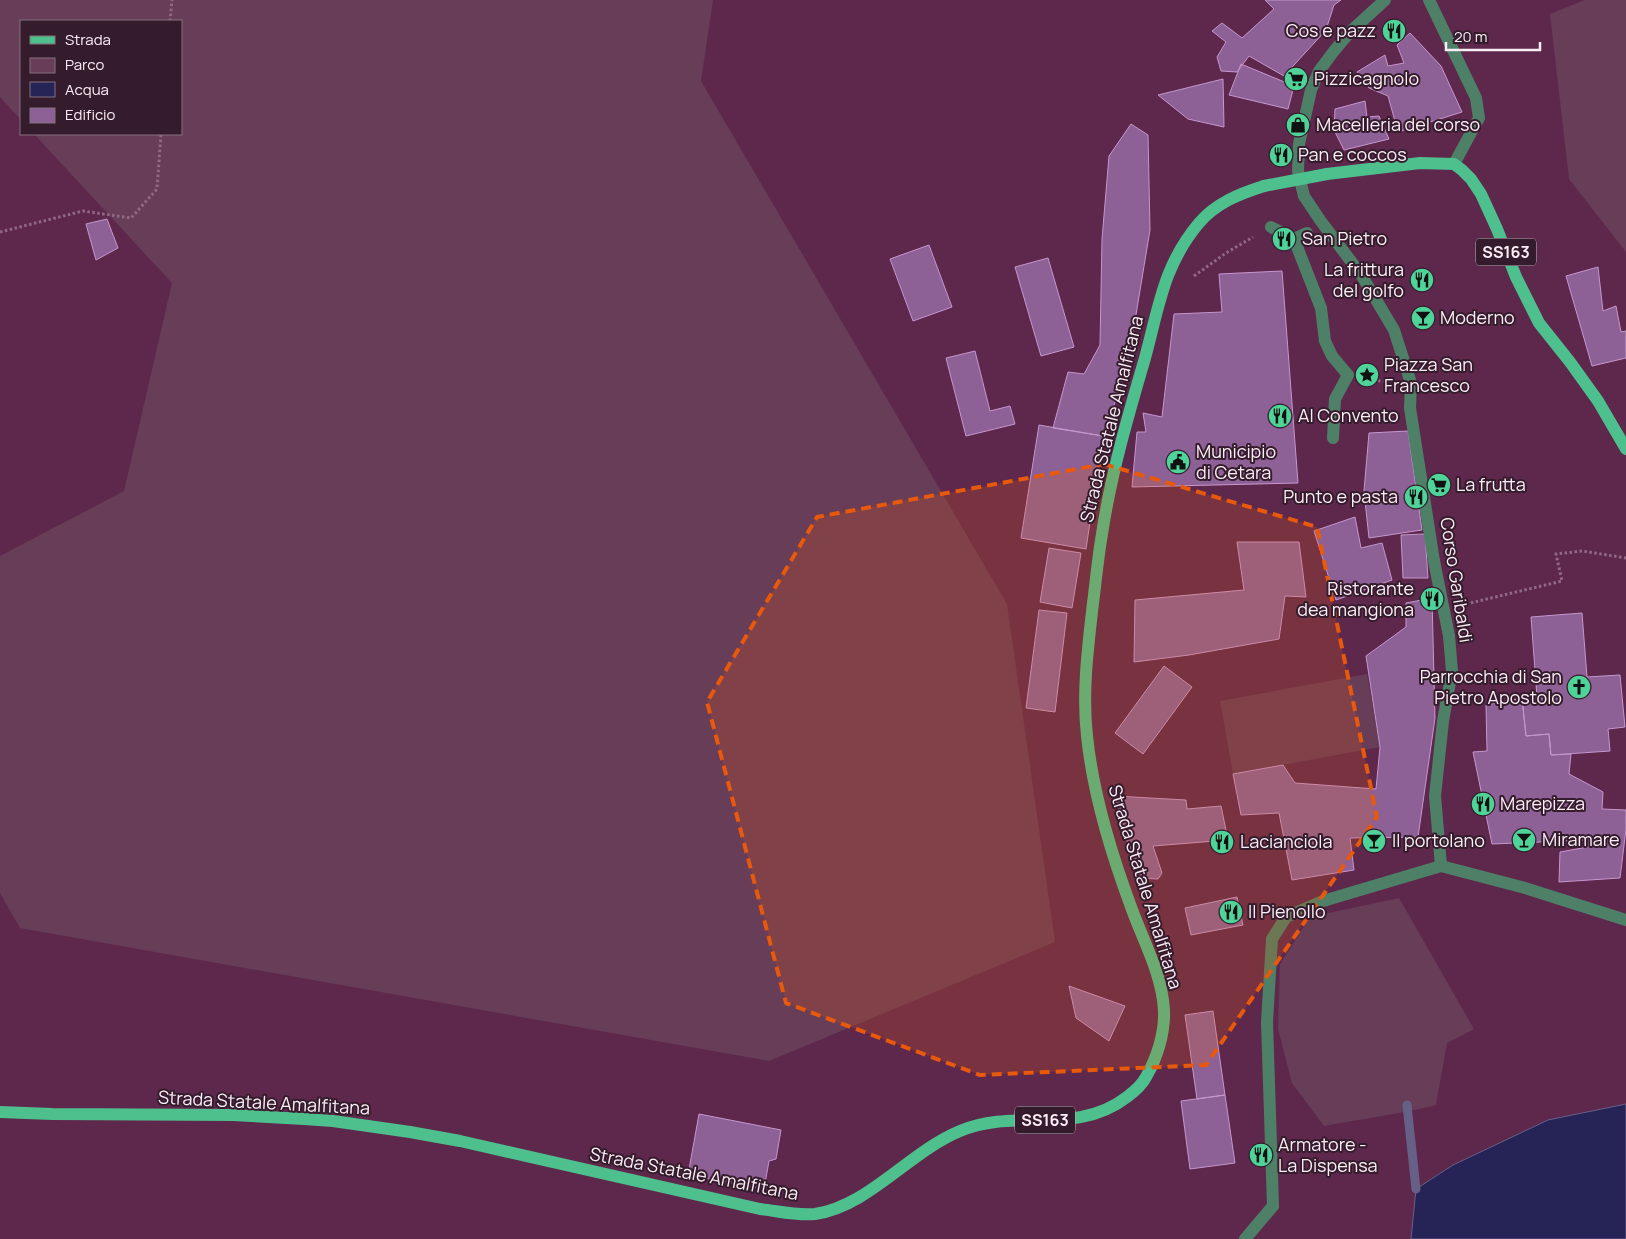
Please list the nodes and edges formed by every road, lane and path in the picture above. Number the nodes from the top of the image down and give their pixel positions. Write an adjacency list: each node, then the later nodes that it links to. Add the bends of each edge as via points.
1 (172, 0): 4 (path)
2 (1385, 0): 13 (street, Corso Garibaldi, via 1350,32 1319,71 1311,90 1299,144 1298,172 1304,196 1362,276 1394,330)
3 (1429, 0): 6 (street, via 1476,98 1479,118)
4 (170, 20)
5 (161, 135): 8 (path, via 157,189 130,218 83,211)
6 (1454, 164): 11 (main road, Strada Statale Amalfitana / SS163, bridge, via 1420,163 1327,174 1264,186 1228,199 1213,209 1185,242); 15 (main road, SS163, via 1472,179 1481,194 1538,323 1598,401)
7 (1271, 227): 10 (street); 11 (path, via 1193,276)
8 (0, 232)
9 (1307, 233): 10 (street)
10 (1294, 239): 12 (street, via 1321,308 1325,341 1332,356)
11 (1172, 265): 20 (main road, Strada Statale Amalfitana / SS163, via 1163,285 1130,410 1102,532 1085,691 1092,774 1104,824 1153,963 1164,1009 1157,1052 1146,1078 1119,1104 1098,1114 1075,1119 984,1122 959,1131 922,1151 851,1202 814,1214 791,1214 760,1208 460,1141 333,1121 232,1115)
12 (1348, 375): 13 (path, via 1384,382); 14 (street, via 1335,399)
13 (1411, 382): 17 (street, Corso Garibaldi, via 1410,408)
14 (1333, 438)
15 (1626, 449)
16 (1626, 558): 17 (path, via 1582,551 1556,554 1562,581)
17 (1444, 610): 18 (street, Corso Garibaldi, via 1452,670 1435,796)
18 (1440, 866): 19 (street, via 1525,888); 21 (street, via 1322,901 1286,917 1272,939 1267,1022 1273,1206)
19 (1626, 920)
20 (0, 1112)
21 (1245, 1239)

